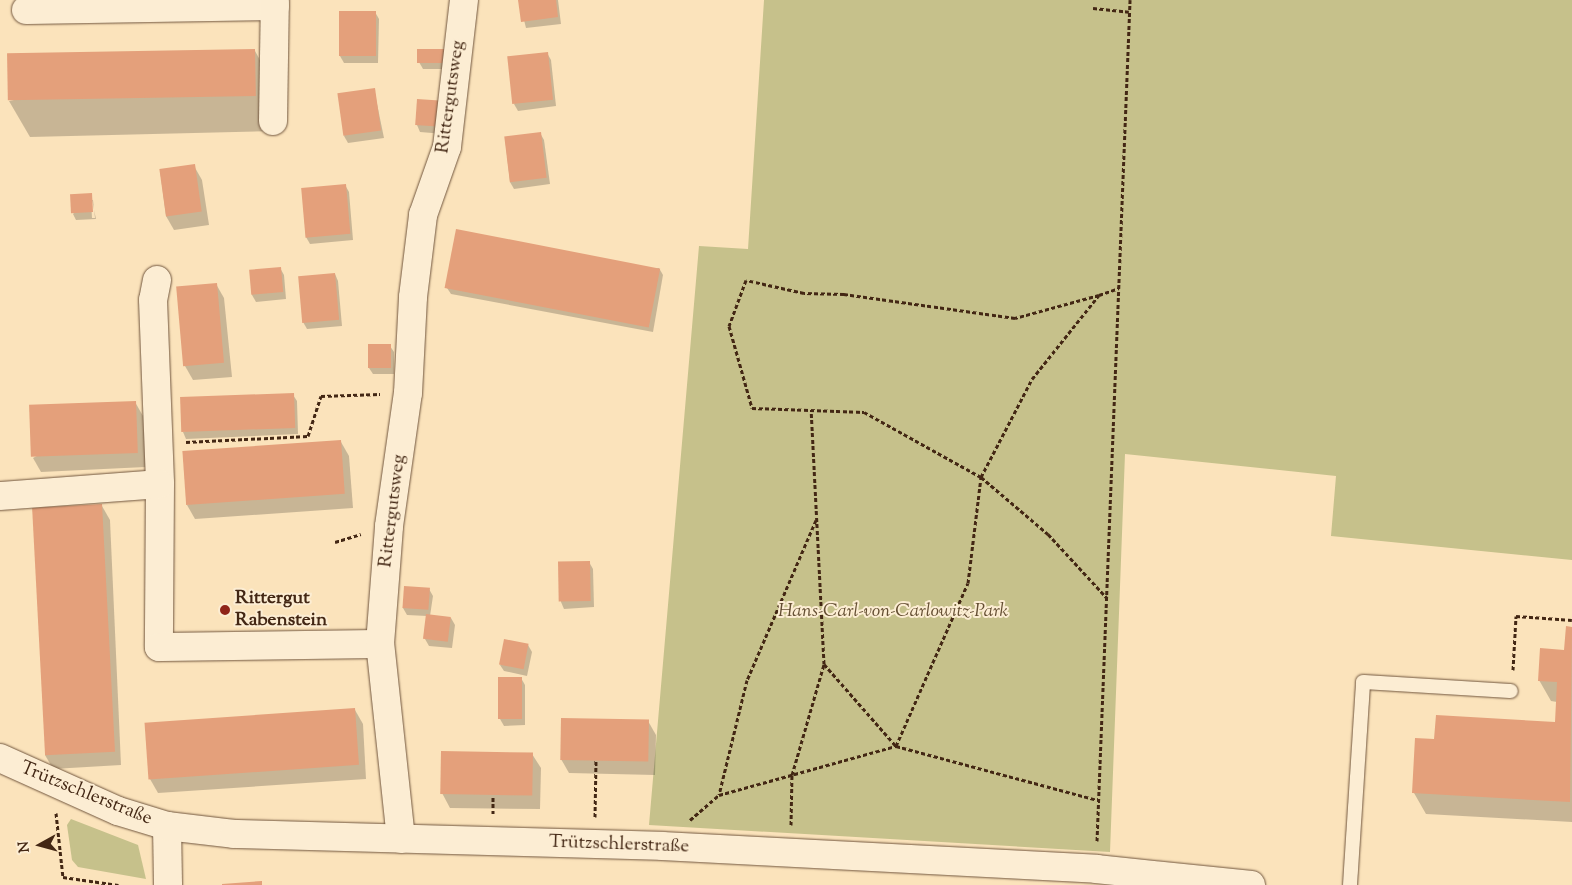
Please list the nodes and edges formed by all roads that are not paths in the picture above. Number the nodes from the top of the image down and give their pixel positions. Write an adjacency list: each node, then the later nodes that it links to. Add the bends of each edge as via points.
1 (464, 0): 8 (street, Rittergutsweg, via 447,147 424,215 413,297 408,393 390,526)
2 (275, 3): 3 (street); 4 (street)
3 (26, 10)
4 (273, 121)
5 (157, 280): 6 (street, via 154,300)
6 (160, 484): 7 (street); 8 (street, via 159,647)
7 (0, 496)
8 (380, 644): 12 (street, Rittergutsweg)
9 (1511, 690): 16 (lane, via 1363,682)
10 (0, 758): 11 (street, Trützschlerstraße, via 118,811)
11 (167, 826): 12 (street, Trützschlerstraße, via 234,834); 14 (street)
12 (401, 839): 13 (street, Trützschlerstraße, via 594,844 1096,869)
13 (1152, 880): 15 (street, Trützschlerstraße)
14 (168, 885)
15 (1251, 885)
16 (1350, 885)

